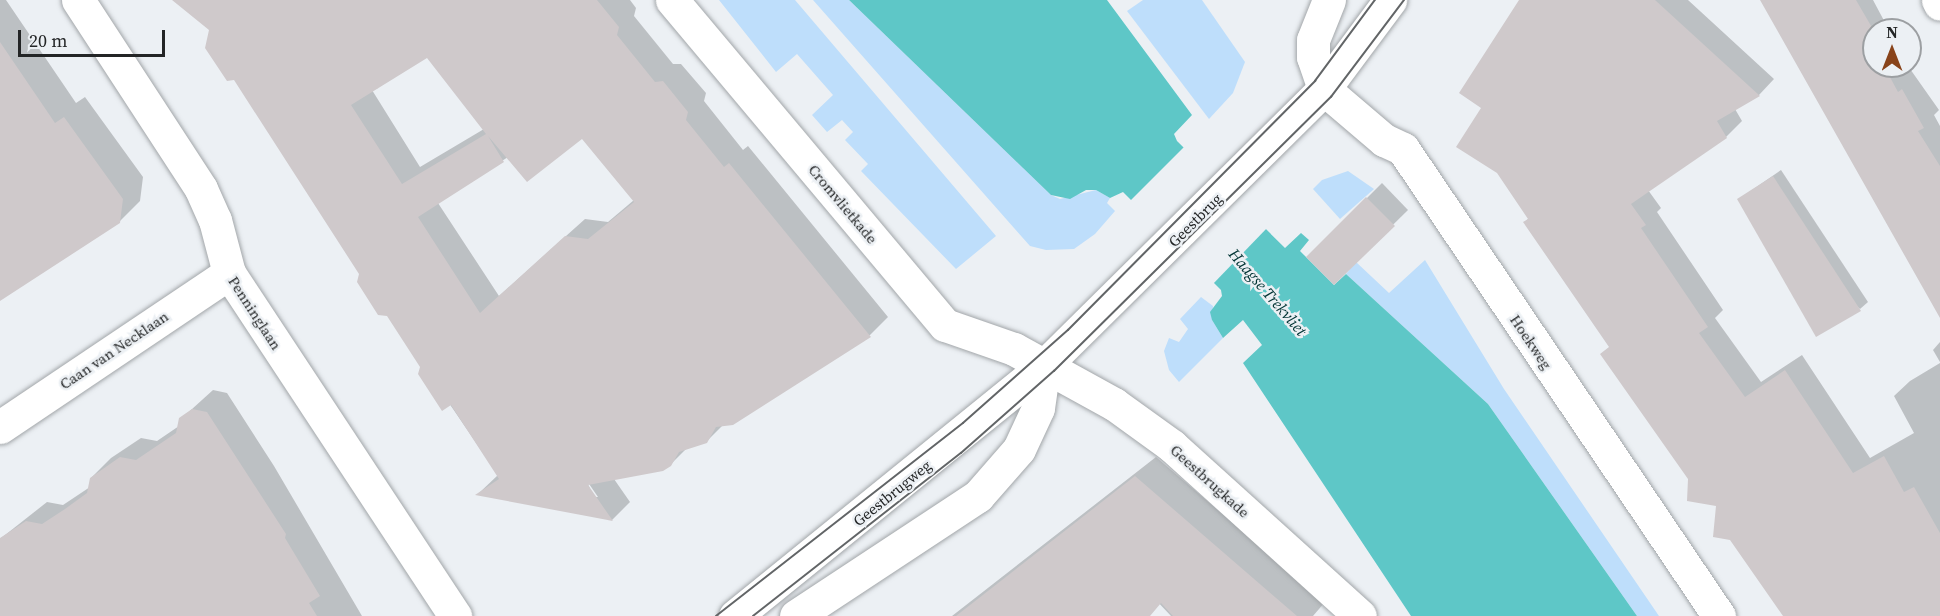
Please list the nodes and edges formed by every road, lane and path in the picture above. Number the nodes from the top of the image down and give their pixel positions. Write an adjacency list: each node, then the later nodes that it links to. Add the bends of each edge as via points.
1 (78, 0): 8 (street, Penninglaan, via 201,189 215,220)
2 (672, 0): 10 (street, Cromvlietkade, via 945,325 1014,349)
3 (1329, 0): 7 (street, via 1313,40 1313,57)
4 (1390, 0): 7 (street, Geestbrug)
5 (1938, 0): 6 (street)
6 (1940, 4)
7 (1324, 89): 9 (street, Geestbrug); 16 (street, Hoekweg, via 1384,140 1403,149)
8 (229, 273): 11 (street, Caan van Necklaan); 12 (street, Penninglaan)
9 (1140, 276): 10 (street, Geestbrugweg)
10 (1044, 366): 13 (street, Geestbrugweg); 14 (street, via 1038,408 1019,449 978,496); 15 (street, Geestbrugkade, via 1114,404 1172,446)
11 (0, 427)
12 (455, 616)
13 (735, 616)
14 (796, 616)
15 (1360, 616)
16 (1719, 616)

